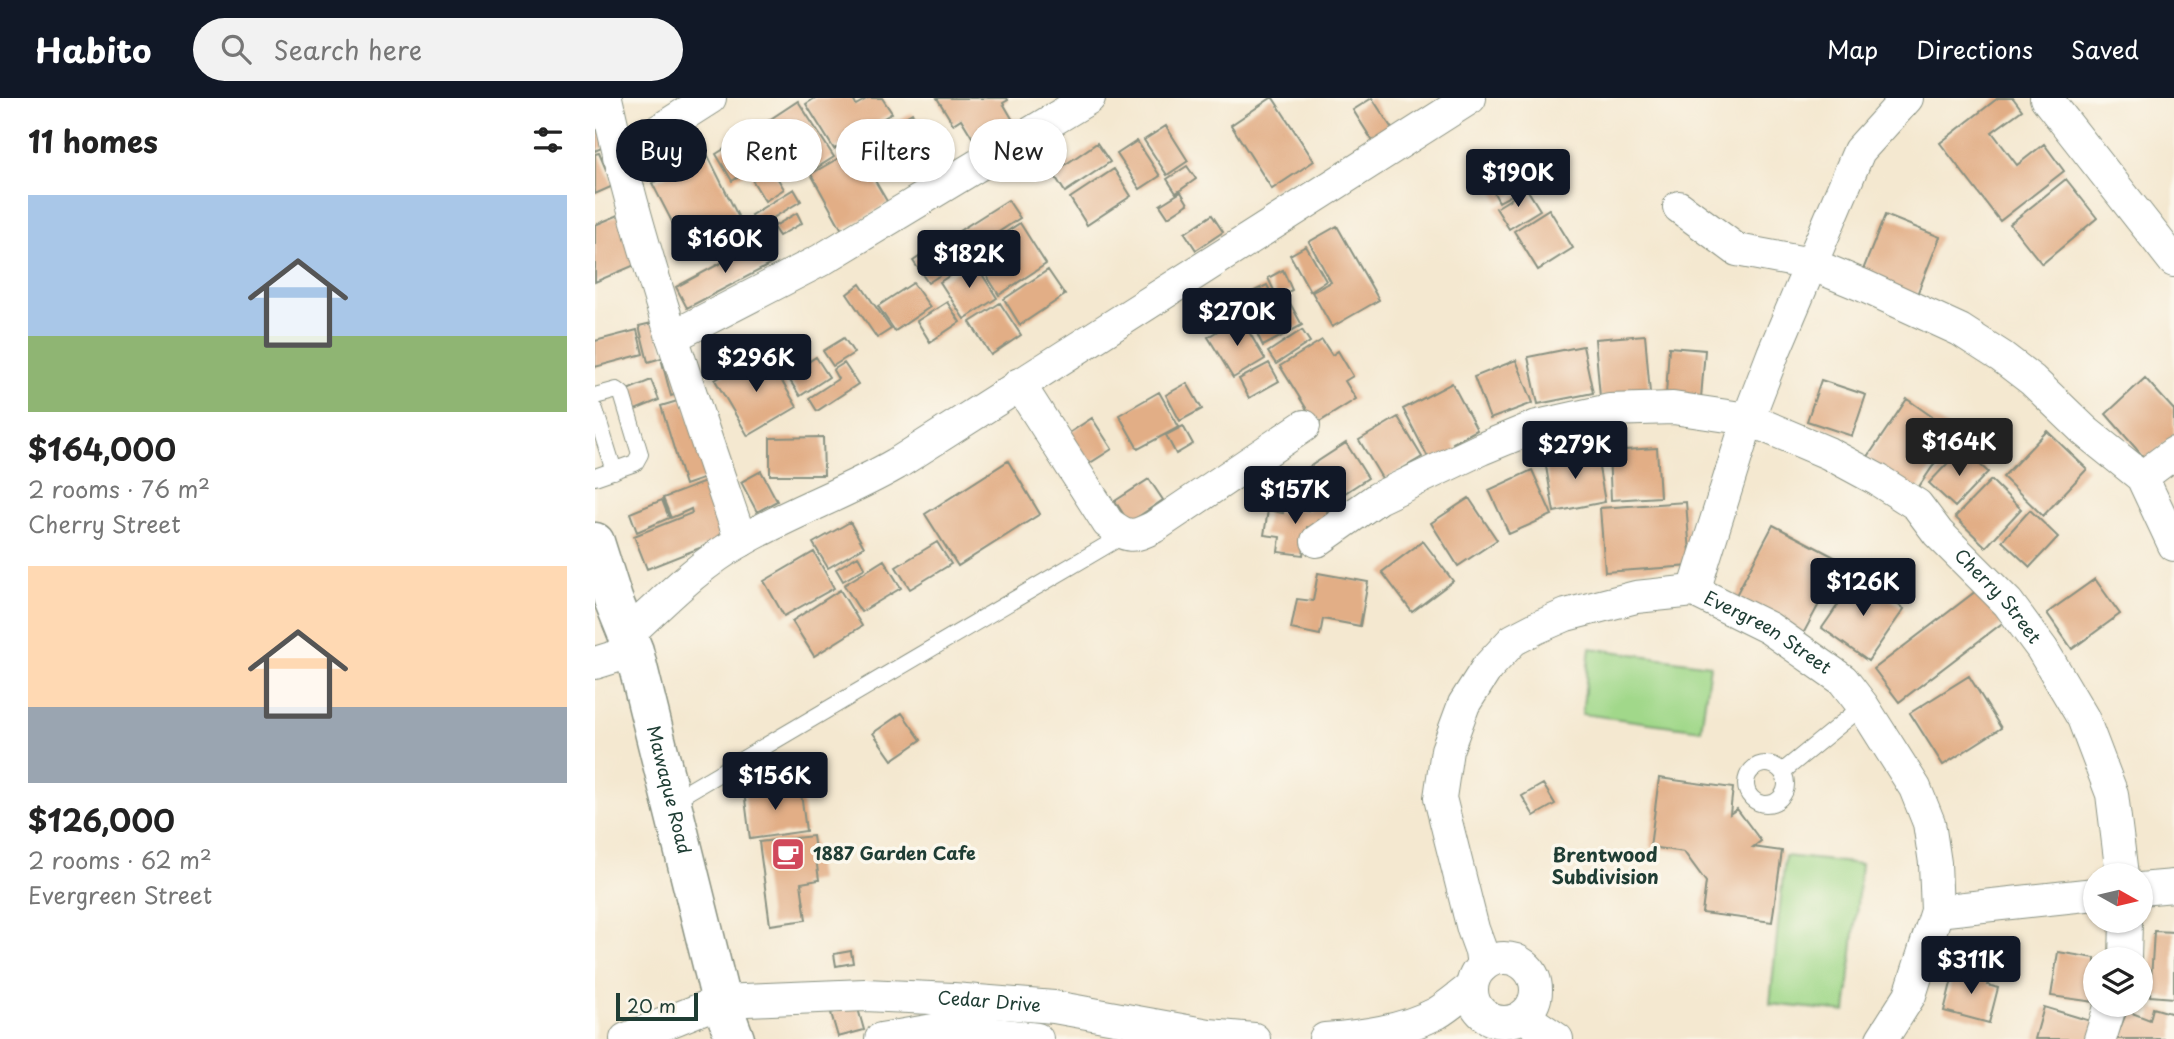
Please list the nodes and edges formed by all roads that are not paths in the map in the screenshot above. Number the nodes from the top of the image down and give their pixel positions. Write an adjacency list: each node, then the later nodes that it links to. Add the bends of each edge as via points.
1 (607, 98): 8 (street)
2 (710, 98): 7 (street)
3 (1089, 98): 13 (street, via 821,260)
4 (1471, 98): 14 (street)
5 (1907, 98): 12 (street, via 1859,151)
6 (2046, 98): 11 (street)
7 (677, 119)
8 (616, 142)
9 (626, 182): 13 (street)
10 (1679, 206): 12 (street, via 1737,250)
11 (2174, 261)
12 (1811, 264): 17 (street); 22 (street, via 1961,330 2032,380)
13 (671, 337): 24 (street)
14 (1019, 384): 23 (street, via 1108,523); 24 (street, via 860,485)
15 (595, 396): 20 (lane, via 617,390 622,394 640,454 635,463)
16 (595, 410): 20 (lane)
17 (1748, 419): 25 (street, Cherry Street, via 1661,408 1609,410 1537,426 1378,498); 28 (street); 34 (street, Cherry Street, via 1828,453 1917,505 1938,533 2008,603 2083,718 2112,794)
18 (1304, 426): 23 (street, via 1154,527 1138,535)
19 (2174, 453): 22 (street)
20 (614, 471): 21 (lane)
21 (595, 477)
22 (2142, 477): 27 (street)
23 (1124, 535): 33 (lane)
24 (741, 541): 29 (street)
25 (1317, 541)
26 (595, 542): 29 (main road, Mawaque Road)
27 (2174, 545)
28 (1694, 591): 31 (street, Evergreen Street, via 1769,628 1813,657 1843,680); 39 (street, Evergreen Street, via 1636,597 1566,615 1536,628 1513,640 1487,668 1464,704 1447,750 1440,798)
29 (622, 627): 30 (street); 33 (main road, Mawaque Road)
30 (595, 663)
31 (1863, 706): 32 (lane); 38 (street, Evergreen Street, via 1915,789 1929,823)
32 (1782, 772)
33 (672, 802): 40 (main road, Mawaque Road)
34 (2121, 863)
35 (2174, 886): 36 (street)
36 (2153, 888)
37 (2083, 895): 38 (street)
38 (1937, 911): 51 (street, Evergreen Street, via 1910,995)
39 (1479, 968): 41 (street, via 1491,960 1512,959 1529,970 1536,989); 43 (street, via 1476,1006); 49 (street, via 1439,1012 1409,1025)
40 (721, 1001): 44 (street, Cedar Drive); 45 (main road, Mawaque Road); 48 (street, Cedar Drive, via 865,995 953,999 1054,1007)
41 (1523, 1016): 43 (street); 50 (street)
42 (2107, 1017): 52 (street)
43 (1481, 1029)
44 (627, 1039)
45 (735, 1039)
46 (881, 1039): 47 (street, Cedar Drive, via 945,1028)
47 (1037, 1039)
48 (1254, 1039)
49 (1325, 1039)
50 (1557, 1039)
51 (1882, 1039)
52 (2100, 1039)

